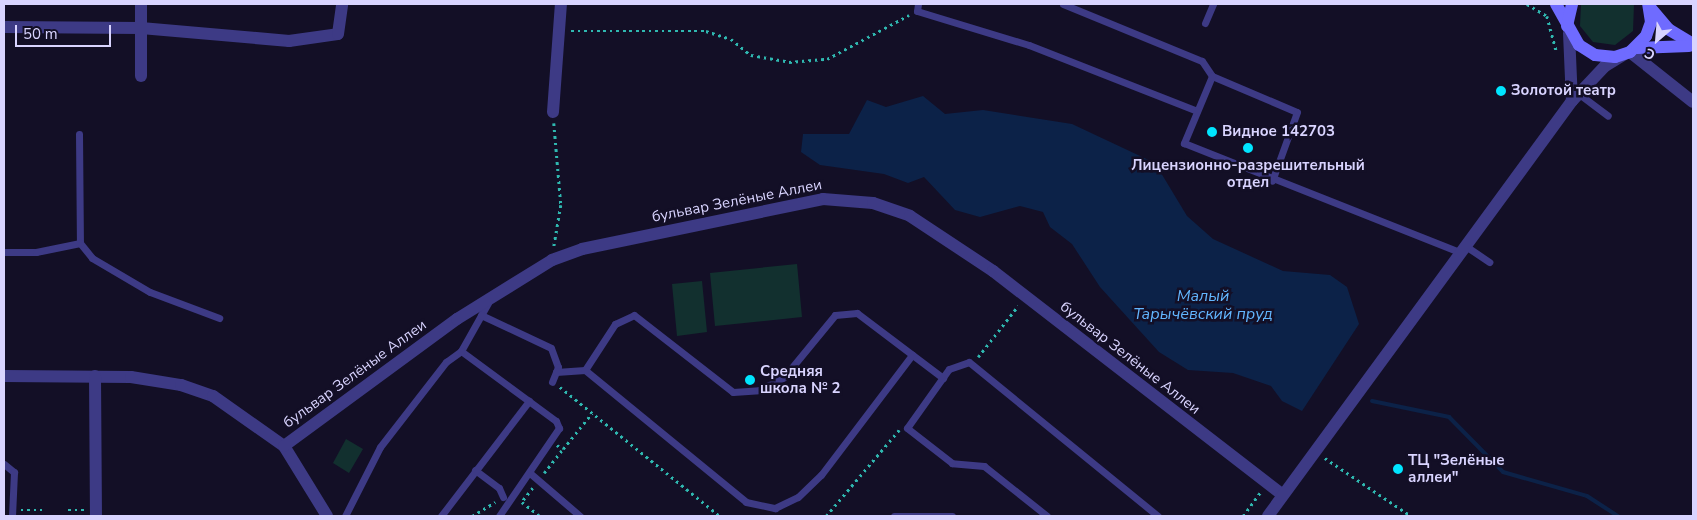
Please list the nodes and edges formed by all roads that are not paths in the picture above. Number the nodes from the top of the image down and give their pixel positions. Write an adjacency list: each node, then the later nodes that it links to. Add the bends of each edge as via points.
1 (141, 4): 12 (street)
2 (342, 4): 12 (street, via 338,34 290,42)
3 (561, 4): 21 (street, via 562,30)
4 (1063, 4): 17 (lane, via 1202,61)
5 (1213, 4): 10 (lane)
6 (1556, 4): 13 (main road)
7 (1572, 4): 13 (main road)
8 (1648, 4): 14 (main road, via 1668,28); 15 (main road, via 1649,30)
9 (917, 7): 20 (lane, via 1030,45)
10 (1205, 23)
11 (4, 27): 12 (street)
12 (141, 28): 16 (street)
13 (1568, 30): 15 (main road, via 1595,55); 18 (street)
14 (1693, 45): 15 (main road)
15 (1630, 52): 18 (street, via 1605,66); 19 (street)
16 (141, 76)
17 (1212, 76): 20 (lane); 24 (lane, via 1297,112)
18 (1576, 98): 22 (lane); 26 (street)
19 (1693, 102)
20 (1195, 110): 24 (lane, via 1184,143)
21 (553, 112)
22 (1608, 116)
23 (79, 134): 25 (lane)
24 (1272, 181): 26 (lane)
25 (80, 242): 27 (lane, via 36,252); 31 (lane, via 92,258 150,292)
26 (1465, 250): 28 (lane); 45 (street)
27 (4, 252)
28 (1489, 262)
29 (494, 294): 30 (lane); 41 (street, бульвар Зелёные Аллеи); 45 (street, бульвар Зелёные Аллеи, via 552,260 582,249 824,199 873,203 910,216 1025,297)
30 (481, 315): 32 (lane); 35 (lane, via 539,339 556,355)
31 (219, 318)
32 (461, 350): 40 (lane); 50 (lane, via 446,362 386,439)
33 (912, 355): 34 (lane, via 857,313 835,315 784,377 759,390 734,392 634,315 615,324); 34 (lane, via 821,475 798,497 774,508 746,502); 38 (lane)
34 (585, 370): 35 (lane)
35 (556, 372): 39 (lane)
36 (4, 376): 37 (street, бульвар Зелёные Аллеи)
37 (95, 376): 41 (street, бульвар Зелёные Аллеи, via 181,385 213,396); 48 (street)
38 (942, 378): 56 (lane, via 907,428 946,461 984,466); 57 (lane, via 958,364 971,365)
39 (552, 382)
40 (529, 401): 43 (lane); 44 (lane, via 556,421 559,433)
41 (284, 446): 49 (street, бульвар Зелёные Аллеи)
42 (4, 464): 47 (lane, via 14,472)
43 (475, 470): 46 (lane, via 499,488); 51 (lane)
44 (531, 474): 52 (lane); 53 (lane)
45 (1283, 495): 58 (street)
46 (503, 497)
47 (13, 513)
48 (96, 516)
49 (327, 516)
50 (345, 516)
51 (441, 516)
52 (500, 516)
53 (580, 516)
54 (894, 516): 55 (lane)
55 (952, 516)
56 (1047, 516)
57 (1158, 516)
58 (1268, 516)

